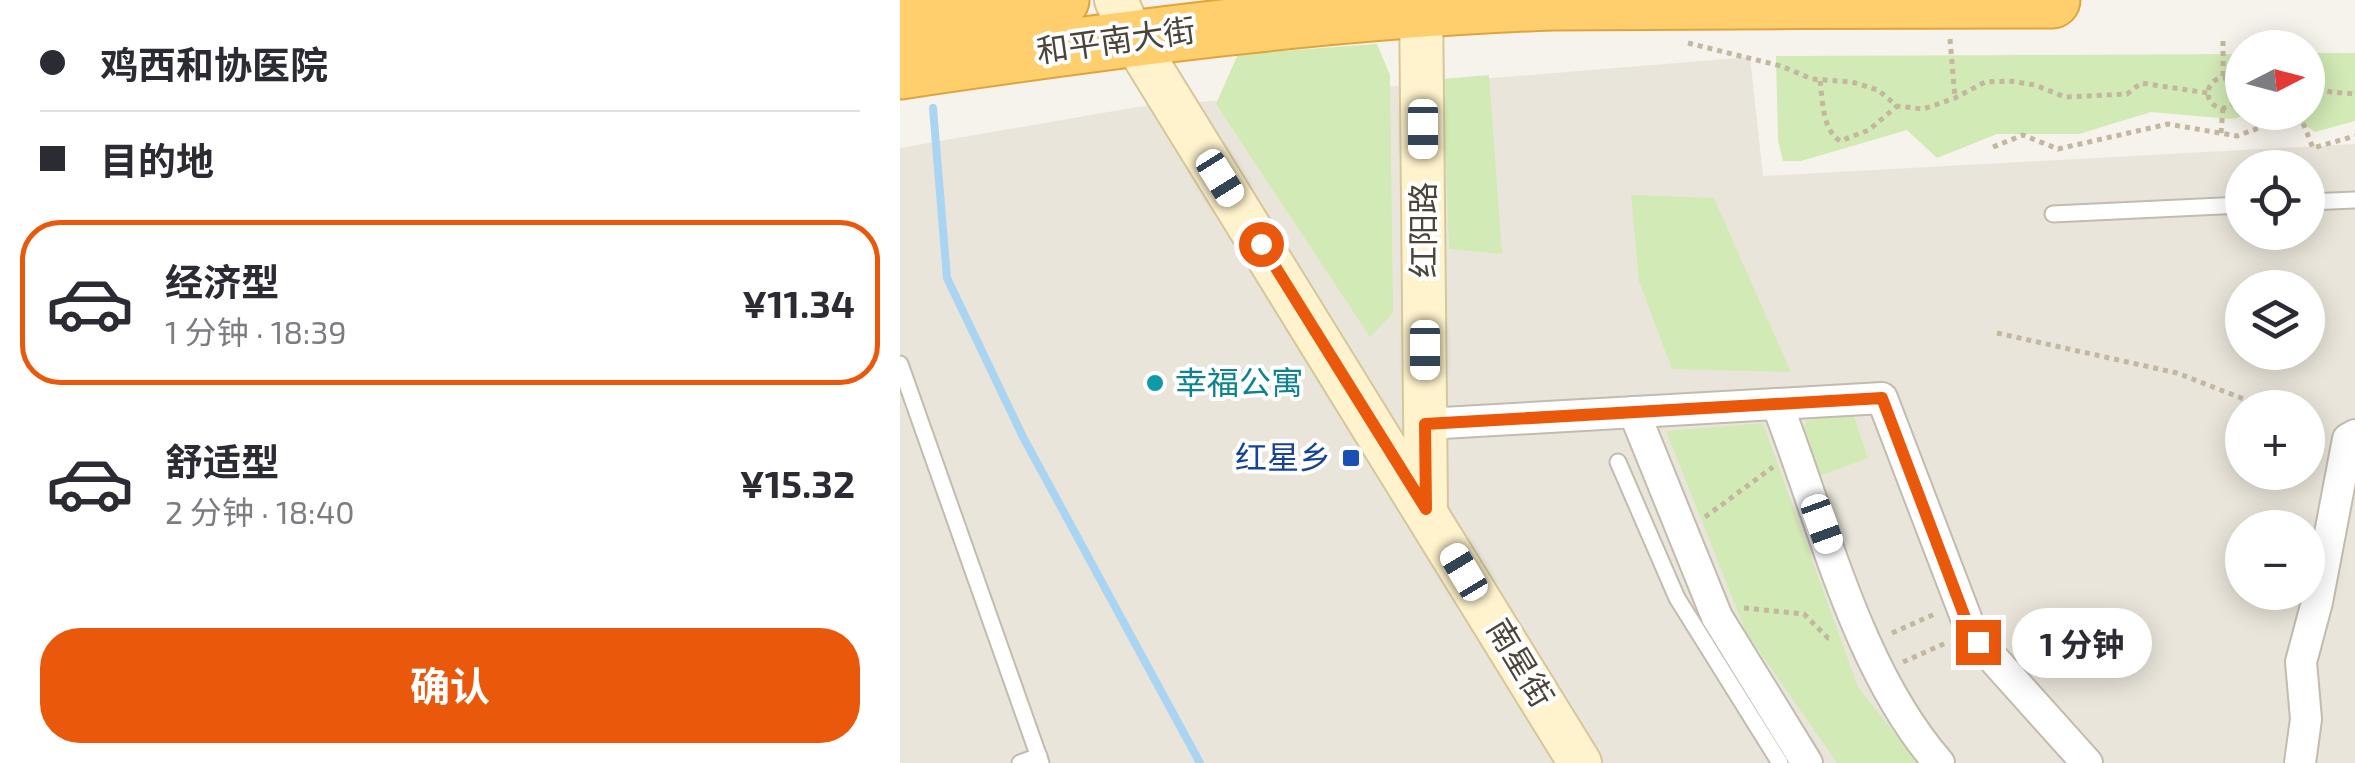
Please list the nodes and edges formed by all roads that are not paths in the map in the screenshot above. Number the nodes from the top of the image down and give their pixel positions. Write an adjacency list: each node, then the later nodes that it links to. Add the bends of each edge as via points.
1 (1061, 0): 5 (highway, 和平南大街)
2 (2052, 0): 3 (highway, 和平南大街)
3 (1422, 5): 4 (highway, 和平南大街, via 1271,20); 14 (street, 红阳路)
4 (1124, 18): 6 (highway, 和平南大街); 17 (street, 南星街)
5 (900, 24)
6 (900, 72)
7 (2355, 200): 8 (lane)
8 (2325, 201)
9 (2225, 207): 10 (lane)
10 (2053, 214)
11 (900, 364): 18 (lane)
12 (1777, 404): 13 (street); 23 (street, via 1879,673); 24 (street, via 1882,398 1972,636)
13 (1634, 412): 14 (street); 22 (street, via 1718,617)
14 (1425, 424): 17 (street, 红阳路)
15 (2355, 435): 25 (street, via 2348,438 2301,662 2306,720)
16 (1618, 462): 21 (lane, via 1677,598)
17 (1426, 509): 20 (street, 南星街)
18 (1040, 759): 19 (lane)
19 (1020, 763)
20 (1580, 763)
21 (1780, 763)
22 (1807, 763)
23 (1939, 763)
24 (2087, 763)
25 (2300, 763)

